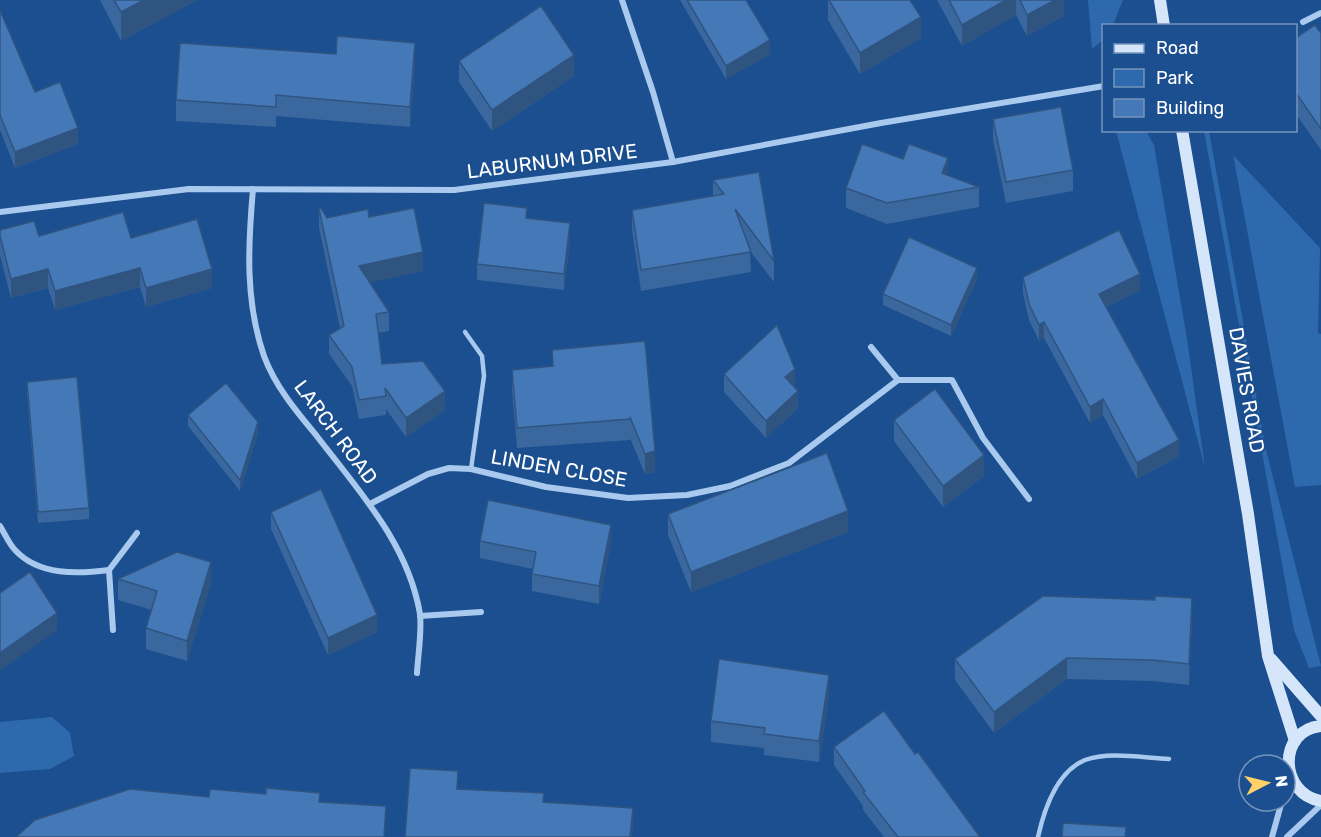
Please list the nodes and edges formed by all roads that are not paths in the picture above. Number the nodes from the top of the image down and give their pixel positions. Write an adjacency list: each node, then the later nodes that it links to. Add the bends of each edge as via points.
1 (622, 0): 8 (street)
2 (1160, 0): 5 (street)
3 (1321, 13): 4 (street)
4 (1303, 22)
5 (1164, 24)
6 (1102, 86): 8 (street, LABURNUM DRIVE)
7 (1182, 132): 23 (street, DAVIES ROAD, via 1248,514)
8 (673, 162): 9 (street, LABURNUM DRIVE, via 454,190)
9 (253, 189): 10 (street, LABURNUM DRIVE, via 189,189); 16 (street, LARCH ROAD, via 248,246 252,314 265,357 284,395)
10 (0, 212)
11 (465, 332): 14 (lane, via 482,356 484,376)
12 (871, 347): 13 (street)
13 (898, 380): 14 (street, LINDEN CLOSE, via 789,464 730,486 687,495 628,498 546,487); 15 (street, via 952,380 984,438)
14 (471, 469): 16 (street, LINDEN CLOSE, via 449,468 428,474)
15 (1029, 499)
16 (370, 504): 21 (street, LARCH ROAD, via 399,549)
17 (0, 526): 19 (street, via 15,551 40,566 72,574)
18 (137, 532): 19 (street)
19 (109, 570): 22 (street)
20 (481, 612): 21 (street)
21 (420, 616): 24 (street, LARCH ROAD)
22 (113, 630)
23 (1268, 656): 25 (street); 27 (street, DAVIES ROAD)
24 (417, 673)
25 (1321, 716)
26 (1321, 726): 27 (street, via 1304,731)
27 (1295, 741): 28 (street)
28 (1291, 753)
29 (1169, 759): 33 (lane, via 1085,760 1056,787)
30 (1297, 787): 31 (street)
31 (1321, 803): 35 (street)
32 (1278, 813): 34 (street)
33 (1038, 837)
34 (1272, 837)
35 (1287, 837)

